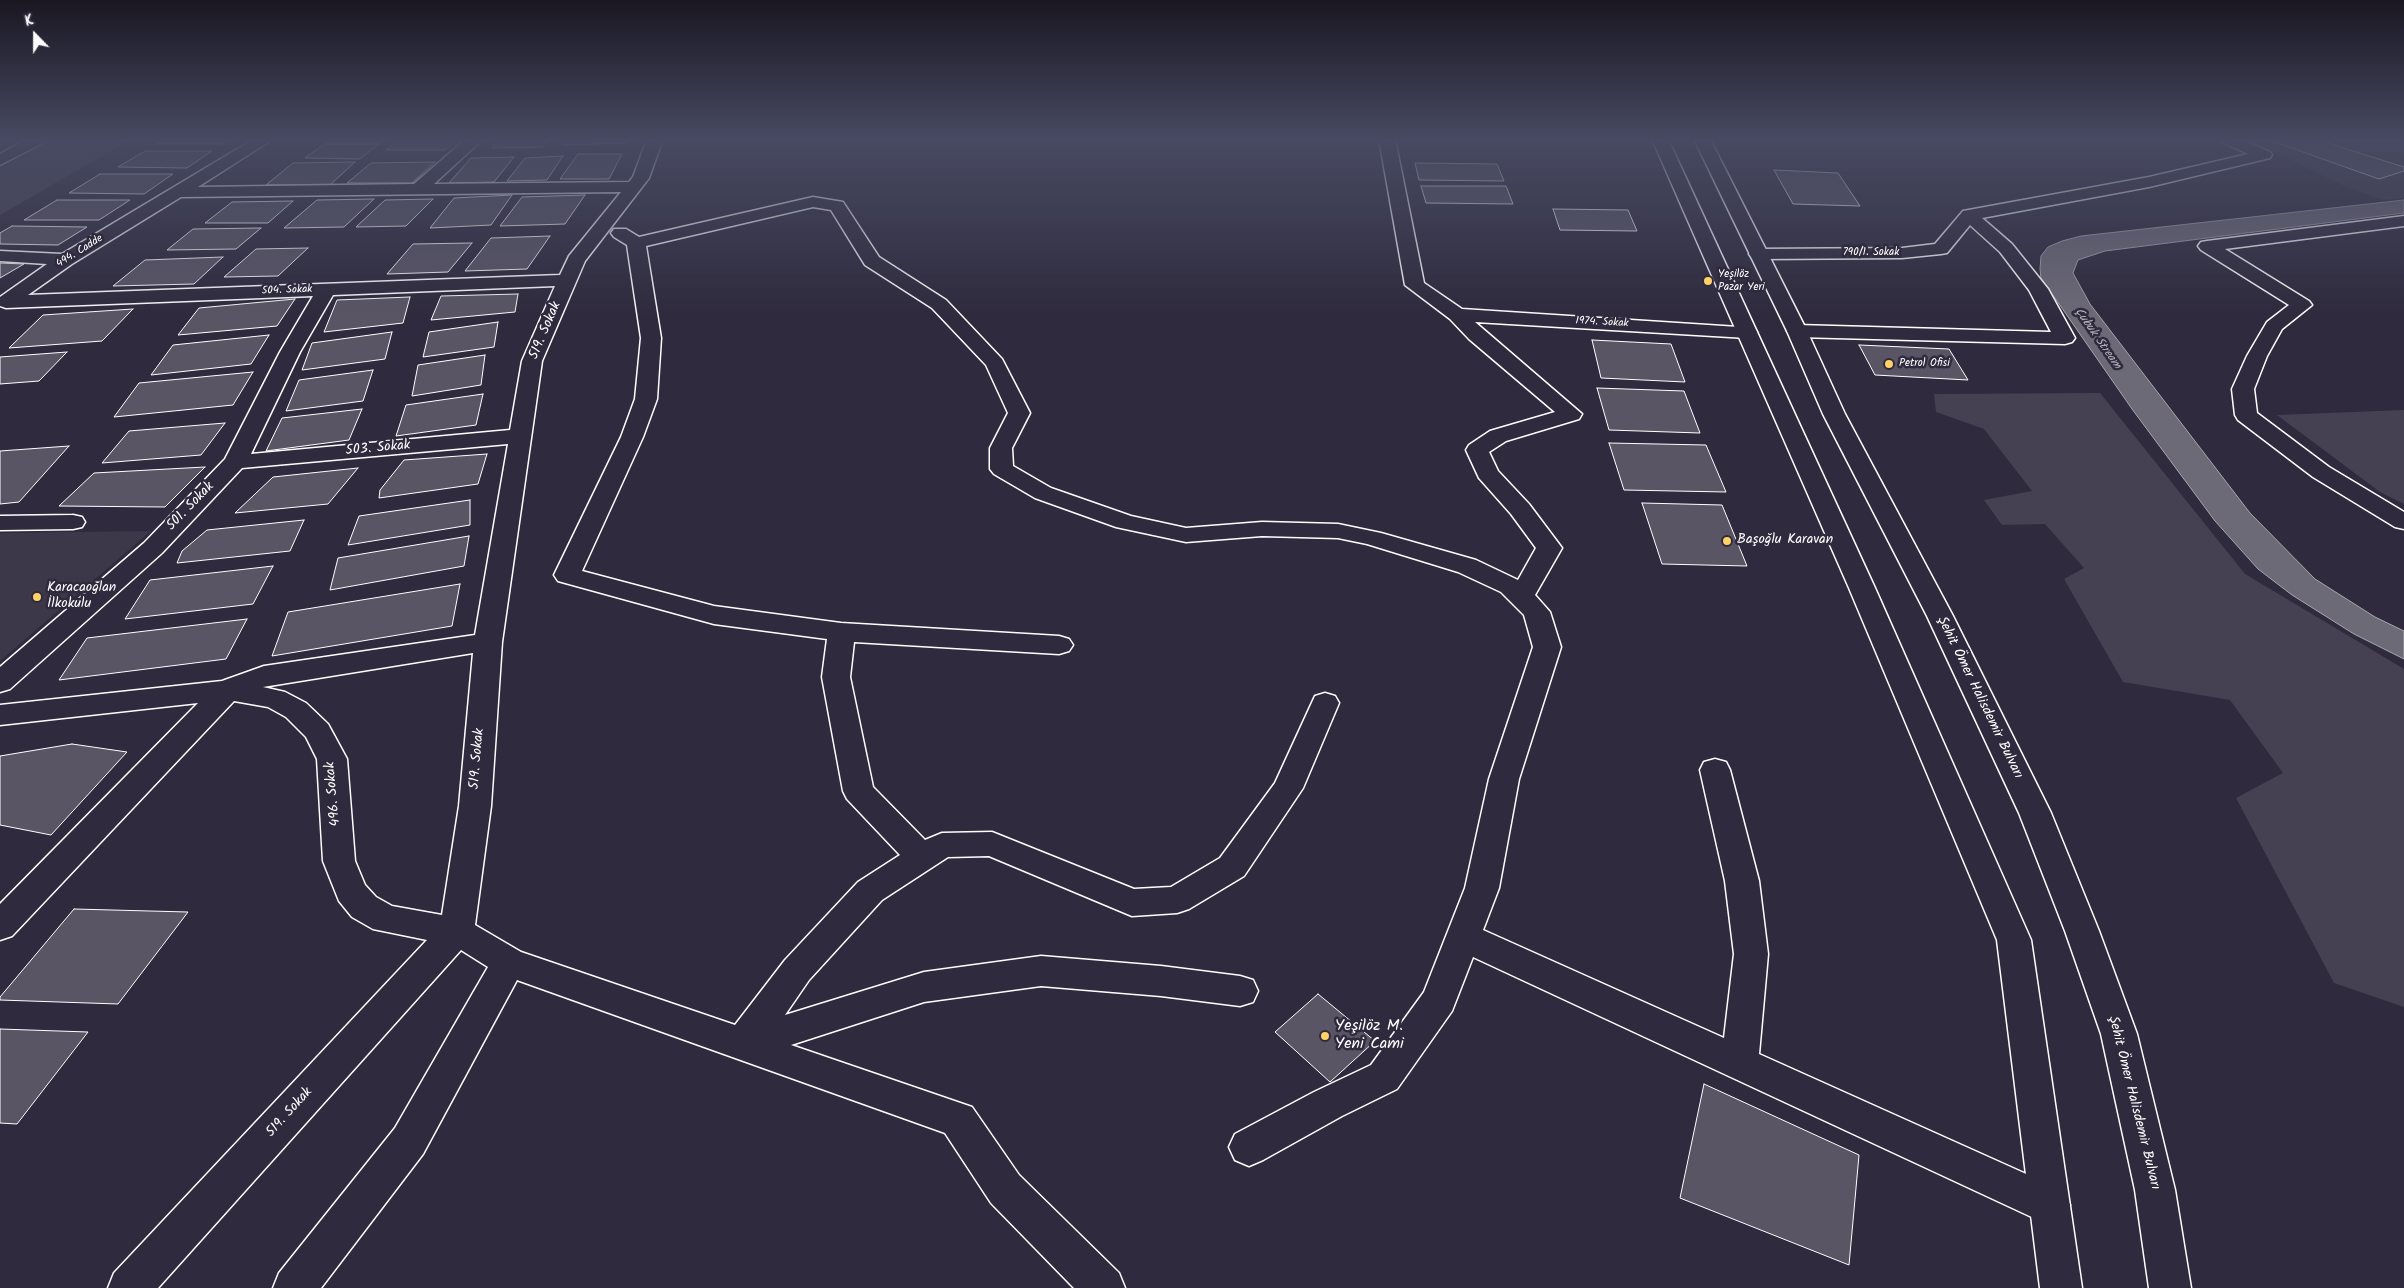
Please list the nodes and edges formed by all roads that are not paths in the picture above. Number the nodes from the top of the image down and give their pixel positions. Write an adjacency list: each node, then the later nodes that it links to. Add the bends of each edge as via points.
1 (169, 199): 13 (main road, 494. Cadde)
2 (625, 199): 9 (main road, 519. Sokak)
3 (1398, 199): 17 (main road, via 1414,284)
4 (1687, 199): 19 (main road)
5 (1733, 199): 11 (main road, Şehit Ömer Halisdemir Bulvarı)
6 (2056, 199): 7 (main road)
7 (1969, 215): 11 (main road, 790/1. Sokak, via 1941,249 1902,253); 18 (main road, via 2017,262 2038,289 2065,338)
8 (2404, 221): 23 (main road, via 2207,246 2302,305 2274,326 2257,356 2243,389 2246,416 2322,472)
9 (605, 224): 10 (main road); 14 (main road, 519. Sokak, via 576,260)
10 (636, 243): 25 (main road, via 813,202 837,206 872,261 939,304 995,363 1019,413 1001,448 1002,469 1042,493 1125,522 1186,535 1262,529 1338,532 1372,538 1467,566 1510,586); 26 (main road, via 651,338 646,399 632,437 567,575 714,615)
11 (1758, 254): 18 (main road, Şehit Ömer Halisdemir Bulvarı)
12 (0, 256): 13 (main road)
13 (65, 260): 16 (main road, 494. Cadde)
14 (568, 280): 15 (main road, 504. Sokak); 20 (main road, 519. Sokak, via 532,361)
15 (328, 289): 16 (main road, 504. Sokak); 21 (main road, 501. Sokak, via 290,352)
16 (3, 304)
17 (1457, 315): 19 (main road, 1974. Sokak); 25 (main road, via 1476,335 1571,414 1498,436 1477,450 1487,472 1549,548)
18 (1797, 331): 48 (main road, Şehit Ömer Halisdemir Bulvarı, via 1834,414 1940,616 2030,804 2082,931 2119,1034 2155,1190)
19 (1747, 332): 43 (main road, via 2014,940)
20 (520, 436): 21 (main road, 503. Sokak); 27 (main road, 519. Sokak)
21 (235, 462): 29 (main road, 501. Sokak, via 152,548)
22 (73, 522): 24 (main road)
23 (2404, 522)
24 (0, 524)
25 (1521, 596): 37 (main road, via 1537,612 1546,648 1504,779 1482,888)
26 (841, 632): 28 (main road); 34 (main road, via 836,677 858,791)
27 (488, 642): 30 (main road, via 264,676); 36 (main road, 519. Sokak, via 475,806)
28 (1059, 645)
29 (0, 682)
30 (228, 690): 32 (main road, 496. Sokak); 35 (main road); 36 (main road, 496. Sokak, via 275,698 296,710 318,731 332,759 339,861 350,892 364,907 385,920)
31 (1326, 703): 34 (main road, via 1288,788 1232,868 1177,900 1132,902 992,844 942,845)
32 (0, 715)
33 (1715, 770): 41 (main road, via 1742,880 1751,954)
34 (922, 857): 40 (main road, via 870,890 797,970)
35 (0, 926)
36 (456, 931): 38 (main road); 44 (main road, 519. Sokak)
37 (1464, 937): 41 (main road); 42 (main road, via 1439,1000 1384,1077)
38 (509, 962): 40 (main road); 45 (main road, via 409,1141)
39 (1240, 991): 40 (main road, via 1041,971 924,987)
40 (743, 1044): 46 (main road, via 958,1120 1005,1189)
41 (1740, 1062): 43 (main road)
42 (1249, 1147)
43 (2050, 1205): 47 (main road)
44 (129, 1288)
45 (294, 1288)
46 (1104, 1288)
47 (2061, 1288)
48 (2170, 1288)

